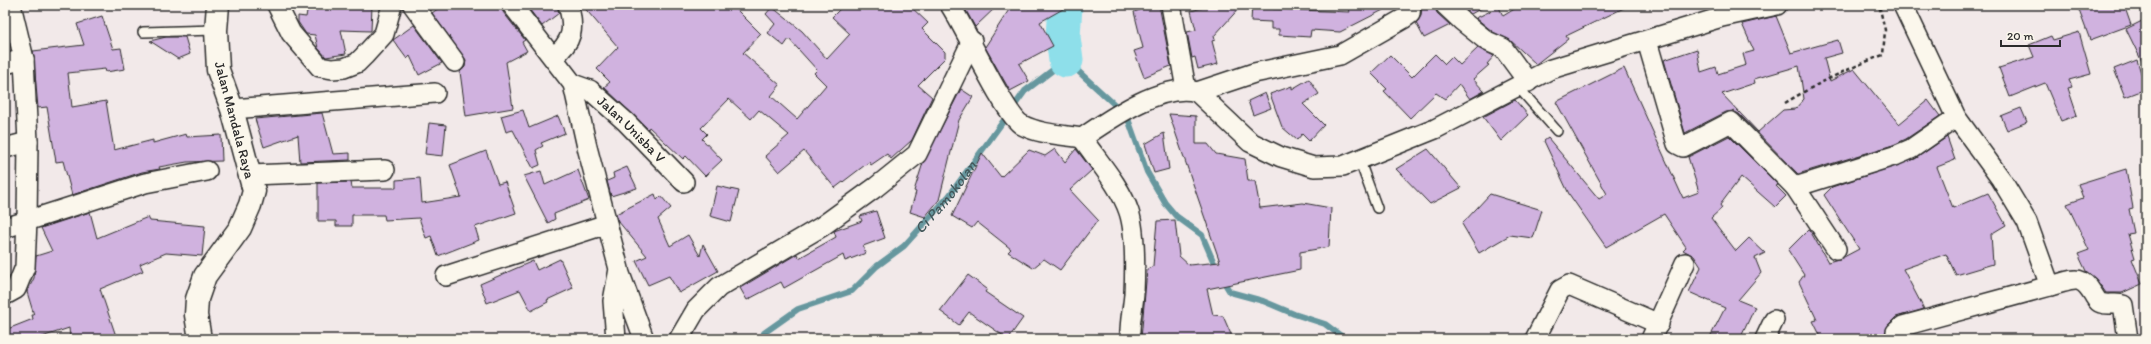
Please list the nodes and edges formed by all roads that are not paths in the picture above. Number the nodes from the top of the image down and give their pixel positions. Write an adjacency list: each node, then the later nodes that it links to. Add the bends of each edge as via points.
1 (11, 5): 19 (street)
2 (218, 5): 14 (street, Jalan Mandala Raya)
3 (392, 5): 13 (street, via 384,34 364,56 357,63 332,69 320,67 291,33)
4 (413, 5): 20 (street)
5 (512, 5): 18 (street)
6 (568, 5): 18 (street, via 573,26 571,35 561,51)
7 (950, 5): 16 (street)
8 (1171, 5): 24 (street)
9 (1412, 5): 24 (street, via 1410,14 1403,19 1340,55 1254,73)
10 (1445, 5): 23 (street, via 1487,40 1503,48)
11 (1777, 5): 17 (street, via 1722,17)
12 (1903, 5): 46 (street, via 1956,117 2001,179 2027,222)
13 (281, 8)
14 (216, 30): 15 (lane); 26 (street, Jalan Mandala Raya, via 218,70)
15 (143, 32)
16 (972, 41): 29 (street, via 1005,105 1021,125); 53 (street, via 917,154 821,228 719,287 696,310)
17 (1647, 41): 23 (street, via 1551,69); 37 (street, via 1677,144 1683,147 1731,122)
18 (552, 57): 22 (street)
19 (24, 59): 21 (street); 30 (street)
20 (455, 62)
21 (5, 64)
22 (573, 84): 36 (street, Jalan Unisba V, via 590,90 626,122); 40 (street)
23 (1523, 84): 28 (lane); 32 (street, via 1435,129)
24 (1191, 90): 29 (street, via 1167,92 1127,109); 32 (street, via 1250,142 1281,157 1314,167 1343,166)
25 (435, 93): 26 (street)
26 (232, 109): 35 (street, Jalan Mandala Raya)
27 (1947, 124): 37 (street, via 1897,155)
28 (1557, 132)
29 (1082, 138): 54 (street, via 1129,212 1134,233 1134,295 1129,324)
30 (28, 142): 31 (street); 39 (street)
31 (5, 148)
32 (1359, 159): 38 (lane)
33 (385, 170): 35 (street)
34 (207, 171): 39 (street, via 145,183)
35 (250, 175): 50 (street, Jalan Mandala Raya, via 254,191 244,220 205,276 197,299 196,315)
36 (684, 182)
37 (1795, 187): 42 (street)
38 (1377, 208)
39 (27, 220): 41 (street); 47 (street, via 25,267 16,289)
40 (607, 224): 44 (street); 45 (street)
41 (5, 228)
42 (1836, 249)
43 (1685, 263): 49 (street)
44 (619, 269): 51 (street, via 613,301); 52 (street)
45 (446, 276)
46 (2050, 286): 57 (street, via 1903,326 1896,332); 58 (street, via 2079,279 2086,283 2102,304 2123,305)
47 (5, 295)
48 (1774, 320): 56 (street)
49 (1655, 331): 55 (street, via 1569,285 1560,290)
50 (200, 339)
51 (616, 339)
52 (644, 339)
53 (679, 339)
54 (1130, 339)
55 (1534, 339)
56 (1765, 339)
57 (1897, 339)
58 (2128, 339)

